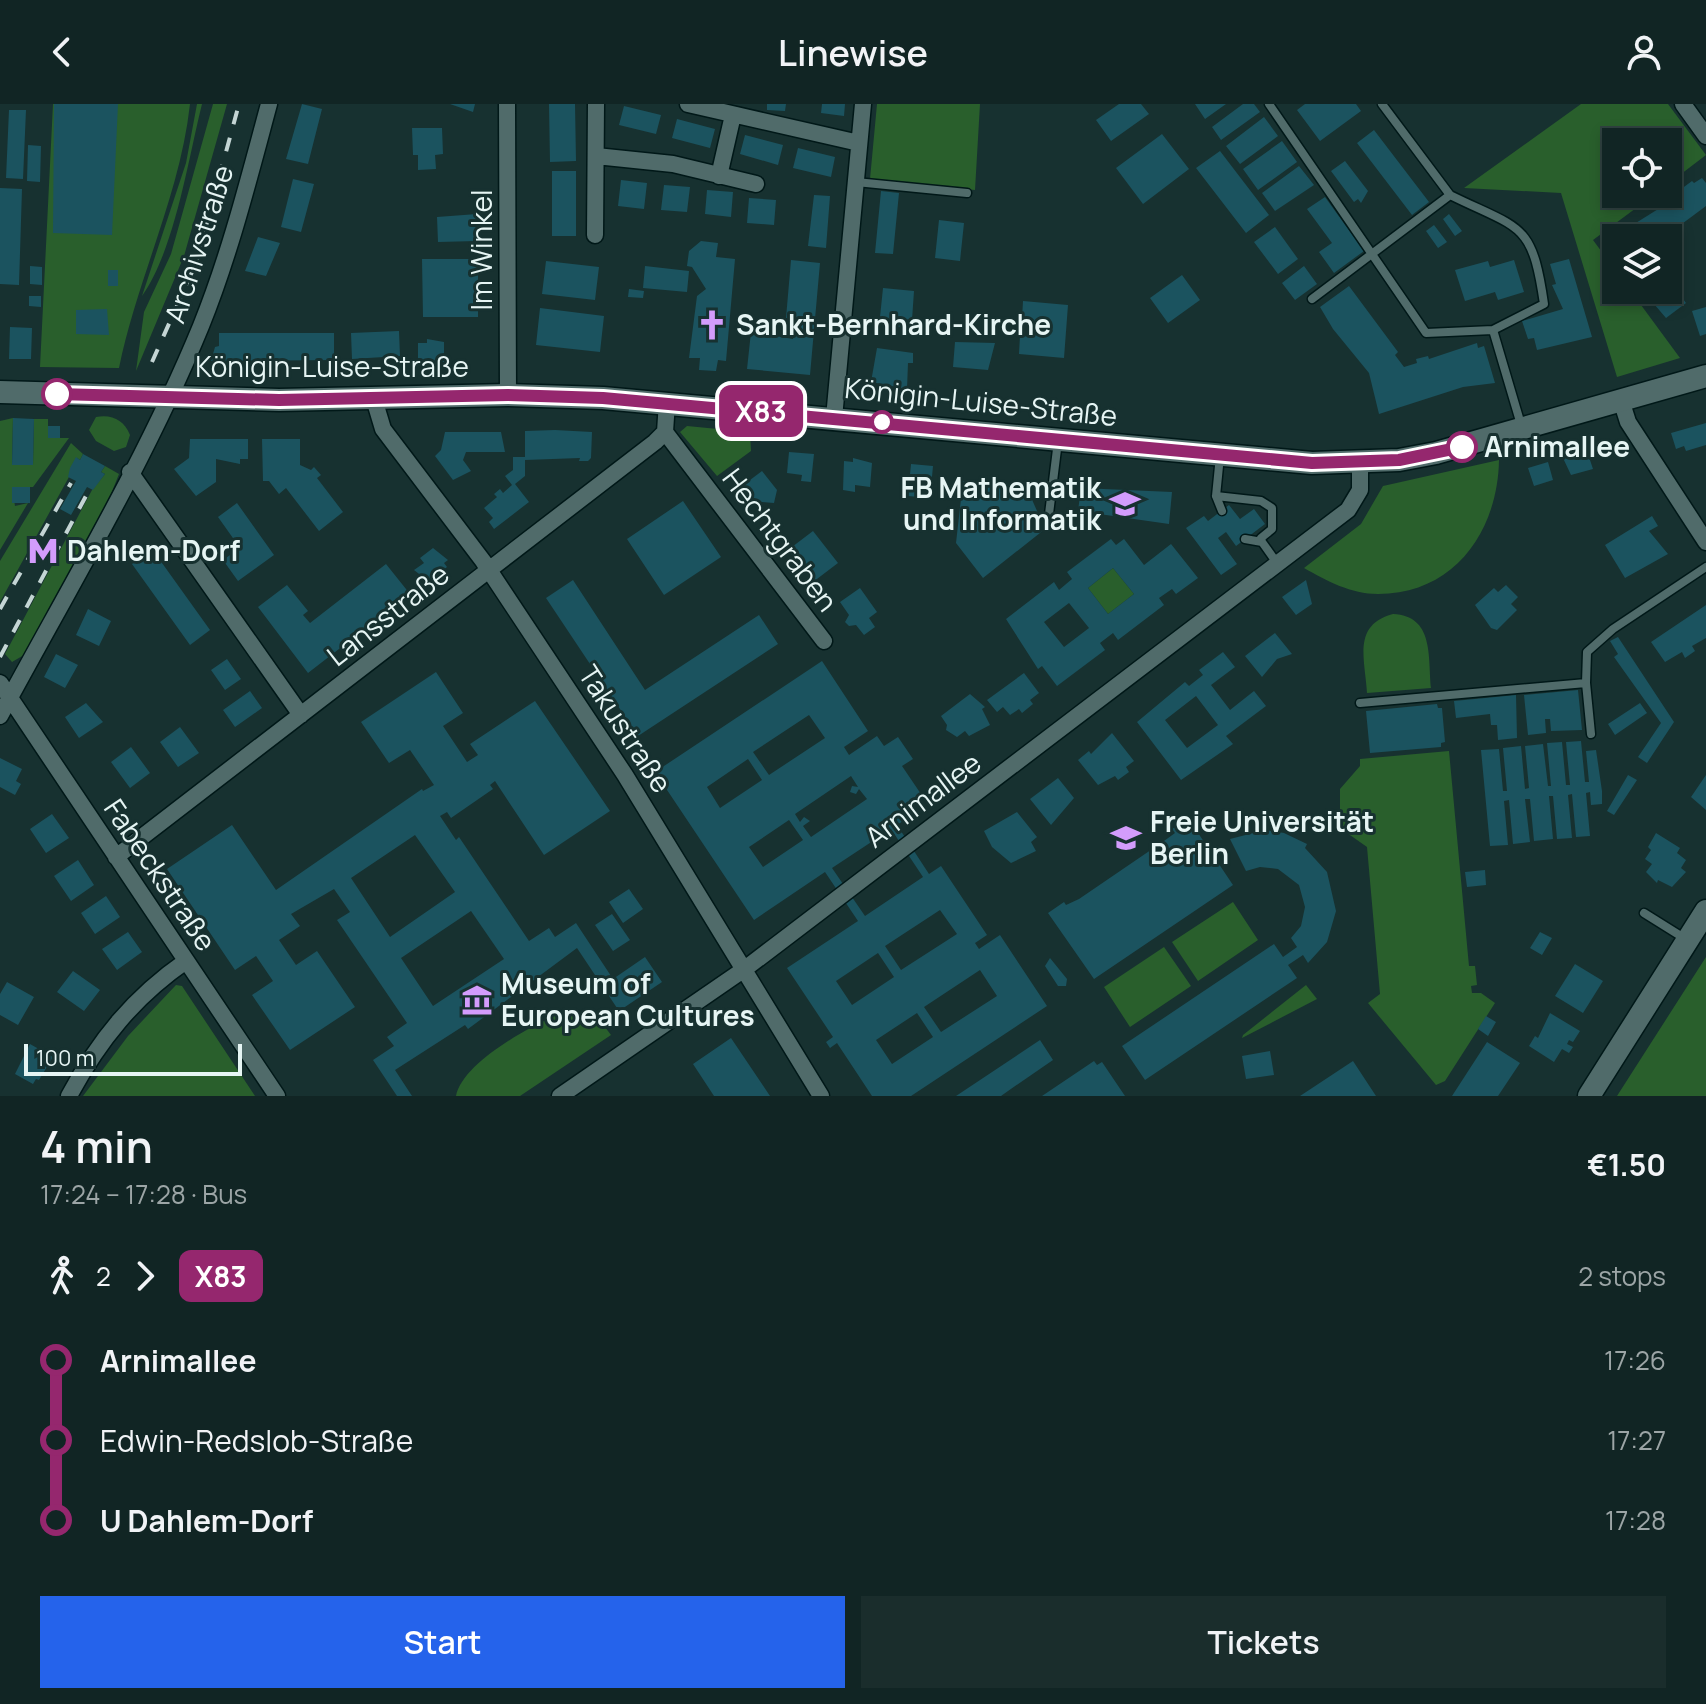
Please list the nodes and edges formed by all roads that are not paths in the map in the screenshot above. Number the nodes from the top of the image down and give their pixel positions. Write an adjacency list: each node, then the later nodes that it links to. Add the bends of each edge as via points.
1 (269, 104): 25 (street, Archivstraße, via 220,275)
2 (507, 104): 24 (street, Im Winkel)
3 (596, 104): 12 (street)
4 (688, 104): 9 (street)
5 (863, 104): 11 (street)
6 (1269, 104): 19 (lane)
7 (1382, 104): 17 (lane)
8 (1683, 104): 10 (street)
9 (731, 111): 11 (street); 13 (street)
10 (1706, 136)
11 (859, 143): 14 (street)
12 (596, 156): 13 (street, via 673,164); 18 (street)
13 (719, 176): 15 (street)
14 (856, 182): 16 (lane); 29 (street)
15 (756, 184)
16 (967, 193)
17 (1450, 195): 19 (lane); 21 (lane, via 1519,229 1531,243 1544,304)
18 (595, 235)
19 (1373, 255): 20 (lane); 21 (lane, via 1426,333)
20 (1312, 299)
21 (1493, 330): 30 (lane)
22 (1706, 376): 27 (main road, Königin-Luise-Straße)
23 (0, 392): 25 (main road, Königin-Luise-Straße)
24 (508, 395): 26 (main road, Königin-Luise-Straße); 28 (main road, Königin-Luise-Straße)
25 (169, 397): 26 (main road, Königin-Luise-Straße); 35 (street, Archivstraße)
26 (374, 399): 44 (street, Takustraße, via 383,429)
27 (1621, 400): 30 (main road, Königin-Luise-Straße); 41 (street, via 1628,422)
28 (667, 402): 29 (main road, Königin-Luise-Straße); 31 (street)
29 (834, 418): 32 (main road, Königin-Luise-Straße)
30 (1522, 429): 34 (main road, Königin-Luise-Straße, via 1427,455)
31 (665, 432): 44 (street, Lansstraße); 45 (street, Hechtgraben)
32 (1058, 440): 33 (main road, Königin-Luise-Straße); 38 (lane)
33 (1220, 456): 34 (main road, Königin-Luise-Straße); 36 (lane)
34 (1360, 462): 42 (street, Arnimallee, via 1360,490 1348,510)
35 (130, 472): 47 (street, Archivstraße); 49 (street)
36 (1216, 496): 37 (lane); 40 (lane, via 1268,504 1272,529)
37 (1222, 511)
38 (1049, 514)
39 (1245, 539): 40 (lane)
40 (1262, 542): 42 (lane)
41 (1706, 542)
42 (1277, 564): 57 (street, Arnimallee)
43 (1706, 567): 46 (lane, via 1587,652)
44 (489, 571): 49 (street, Lansstraße); 57 (street, Takustraße)
45 (824, 641)
46 (1586, 683): 48 (lane); 51 (lane)
47 (5, 691): 50 (street, Archivstraße); 52 (street, Fabeckstraße)
48 (1360, 703)
49 (301, 715): 52 (street, Lansstraße)
50 (0, 716)
51 (1591, 734)
52 (116, 857): 56 (street, Fabeckstraße)
53 (1706, 911): 55 (main road)
54 (1644, 913): 55 (lane)
55 (1687, 940): 62 (main road)
56 (186, 961): 58 (street, via 145,992 106,1033); 59 (street, Fabeckstraße)
57 (746, 968): 60 (street, Arnimallee); 61 (street, Takustraße)
58 (69, 1096)
59 (277, 1096)
60 (560, 1096)
61 (821, 1096)
62 (1589, 1096)

